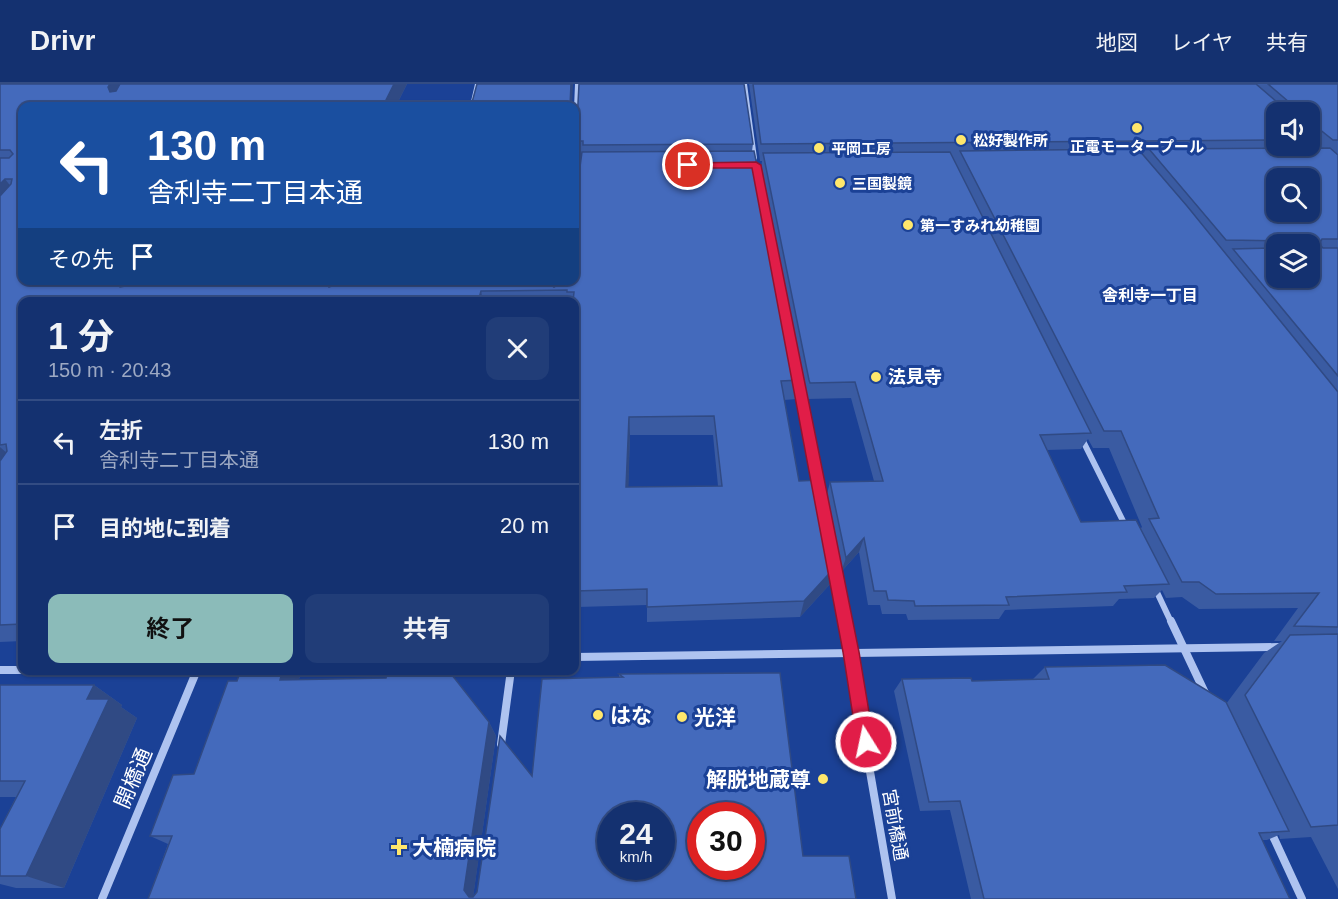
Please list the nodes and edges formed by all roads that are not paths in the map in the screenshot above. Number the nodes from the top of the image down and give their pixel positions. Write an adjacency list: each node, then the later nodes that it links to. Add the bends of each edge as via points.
1 (477, 84): 4 (street)
2 (577, 84): 5 (street)
3 (745, 84): 6 (street)
4 (473, 102)
5 (576, 102)
6 (756, 165)
7 (797, 374): 9 (street)
8 (1077, 427): 10 (street)
9 (821, 501)
10 (1128, 533)
11 (833, 559): 15 (street, 宮前橋通)
12 (1154, 585): 14 (street)
13 (1291, 647): 14 (street)
14 (1185, 649): 15 (street); 21 (street)
15 (851, 652): 16 (street); 25 (street, 宮前橋通)
16 (579, 657)
17 (0, 670): 18 (street)
18 (18, 670)
19 (195, 675): 24 (street, 開橋通)
20 (511, 675): 22 (street)
21 (1209, 701)
22 (500, 750)
23 (1268, 826): 26 (street)
24 (102, 899)
25 (892, 899)
26 (1302, 899)

